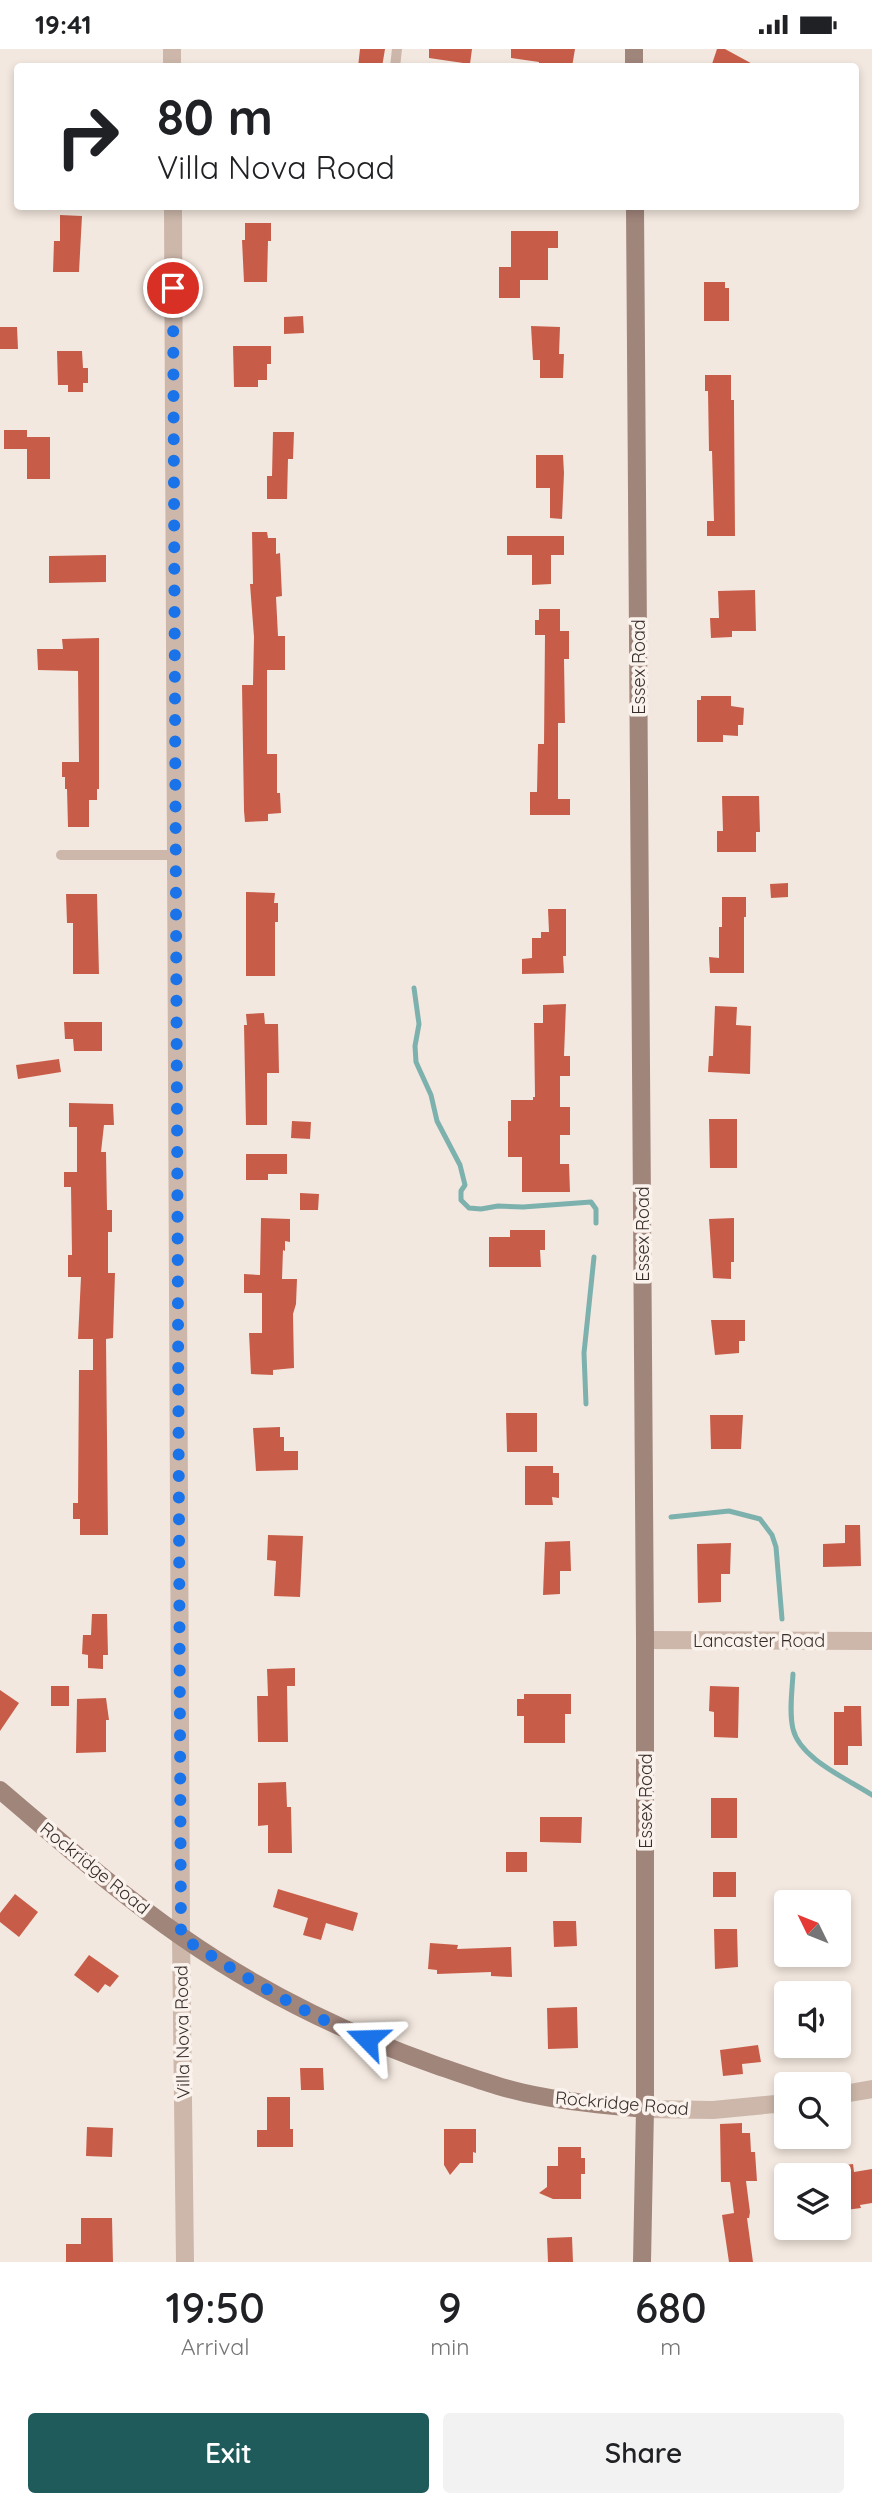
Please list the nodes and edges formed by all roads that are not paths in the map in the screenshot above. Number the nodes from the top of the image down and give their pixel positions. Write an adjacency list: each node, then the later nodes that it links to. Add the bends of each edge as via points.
1 (173, 210): 4 (street, Villa Nova Road)
2 (635, 210): 5 (street, Essex Road)
3 (61, 855): 4 (lane)
4 (176, 855): 8 (street, Villa Nova Road)
5 (645, 1640): 6 (street, Lancaster Road); 12 (street, Essex Road)
6 (872, 1641)
7 (0, 1790): 8 (street, Rockridge Road)
8 (181, 1937): 12 (street, Rockridge Road, via 282,1999 341,2029 419,2059 537,2096); 13 (street, Villa Nova Road)
9 (872, 2089): 10 (street)
10 (851, 2093)
11 (774, 2104): 12 (street, Rockridge Road, via 713,2110)
12 (645, 2109): 14 (street, Essex Road)
13 (185, 2262)
14 (642, 2262)

